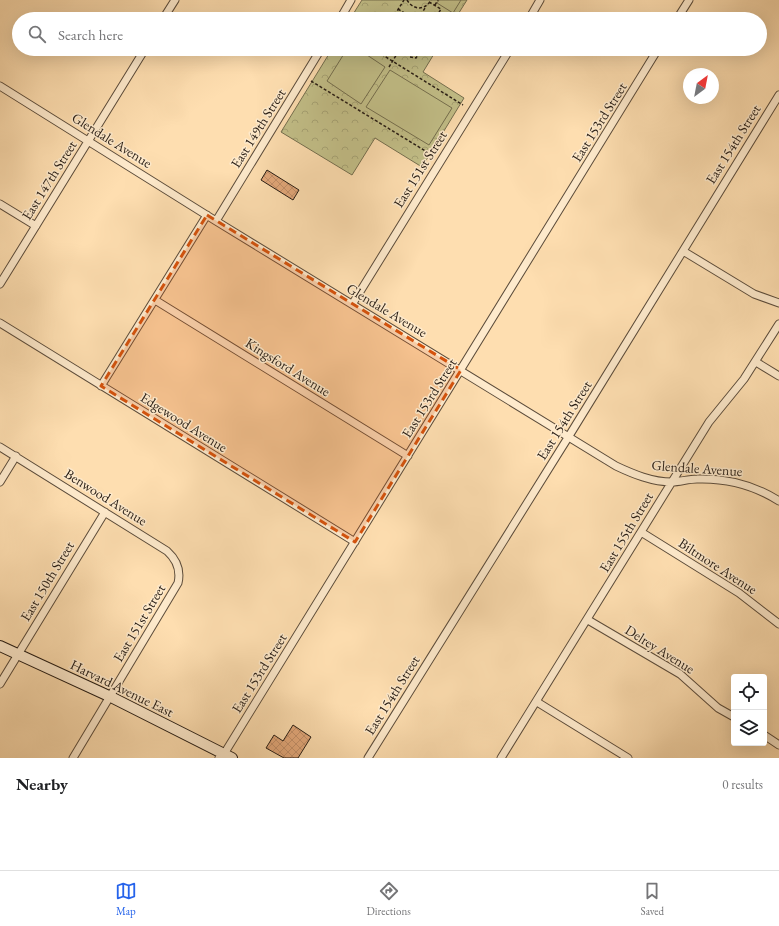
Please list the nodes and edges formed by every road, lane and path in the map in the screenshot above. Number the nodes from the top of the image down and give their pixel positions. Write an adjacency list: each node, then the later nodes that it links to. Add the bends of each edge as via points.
1 (175, 0): 12 (street)
2 (351, 0): 13 (street)
3 (404, 0): 11 (path)
4 (407, 0): 10 (path, via 415,8)
5 (438, 0): 9 (path)
6 (540, 0): 18 (street)
7 (688, 0): 19 (street)
8 (430, 1): 9 (path); 10 (path)
9 (435, 5): 17 (path, via 442,9)
10 (426, 6): 16 (path)
11 (398, 9): 14 (path); 15 (path)
12 (167, 12)
13 (344, 12)
14 (396, 12)
15 (403, 12)
16 (422, 12)
17 (440, 12)
18 (533, 12)
19 (681, 12)
20 (141, 56): 34 (street, East 147th Street)
21 (317, 56): 38 (street, East 149th Street)
22 (384, 56): 28 (path)
23 (395, 56): 28 (path)
24 (409, 56): 25 (path)
25 (417, 56)
26 (506, 56): 43 (street, East 151st Street)
27 (654, 56): 48 (street, East 153rd Street)
28 (392, 61): 29 (path); 33 (path)
29 (389, 67)
30 (309, 80): 35 (path)
31 (0, 86): 34 (street, Glendale Avenue)
32 (779, 95): 40 (street, East 154th Street)
33 (463, 105)
34 (89, 141): 37 (street, Glendale Avenue); 39 (street, East 147th Street)
35 (432, 155)
36 (0, 204): 39 (street)
37 (207, 215): 38 (street, Glendale Avenue); 42 (street)
38 (216, 221): 43 (street, Glendale Avenue)
39 (36, 226): 41 (street, East 147th Street)
40 (683, 251): 44 (street, via 754,294); 51 (street, East 154th Street)
41 (0, 284)
42 (155, 300): 50 (street); 54 (street, Kingsford Avenue)
43 (352, 303): 48 (street, Glendale Avenue)
44 (779, 303)
45 (0, 323): 50 (street, Edgewood Avenue)
46 (779, 324): 47 (street, East 155th Street)
47 (756, 362): 49 (street); 56 (street, East 155th Street, via 709,422)
48 (462, 370): 51 (street, Glendale Avenue); 54 (street, East 153rd Street)
49 (779, 376)
50 (101, 386): 60 (street, Edgewood Avenue)
51 (569, 436): 56 (street, Glendale Avenue, via 616,466 638,476); 74 (street, East 154th Street)
52 (0, 447): 53 (street, Benwood Avenue)
53 (16, 456): 55 (street); 58 (street, Benwood Avenue)
54 (408, 456): 60 (street, East 153rd Street)
55 (0, 482)
56 (672, 482): 57 (street, Glendale Avenue, via 696,479 732,481 747,484); 59 (street, East 155th Street)
57 (779, 501)
58 (105, 512): 61 (street, Benwood Avenue, via 174,557 180,575); 65 (street, East 150th Street)
59 (641, 532): 62 (street, East 155th Street); 63 (street, Biltmore Avenue, via 739,594)
60 (355, 542): 72 (street, East 153rd Street)
61 (178, 583): 67 (street, East 151st Street)
62 (588, 620): 68 (street, East 155th Street); 69 (street, Delrey Avenue, via 680,674 718,708)
63 (779, 624)
64 (0, 646): 65 (main road, Harvard Avenue East)
65 (18, 654): 66 (street, East 150th Street); 67 (main road, Harvard Avenue East)
66 (0, 684)
67 (111, 697): 72 (main road, Harvard Avenue East); 73 (street, East 151st Street)
68 (537, 702): 75 (street, East 155th Street); 76 (street)
69 (731, 715)
70 (767, 738): 71 (street)
71 (779, 744)
72 (225, 757)
73 (73, 758)
74 (368, 758)
75 (501, 758)
76 (628, 758)

